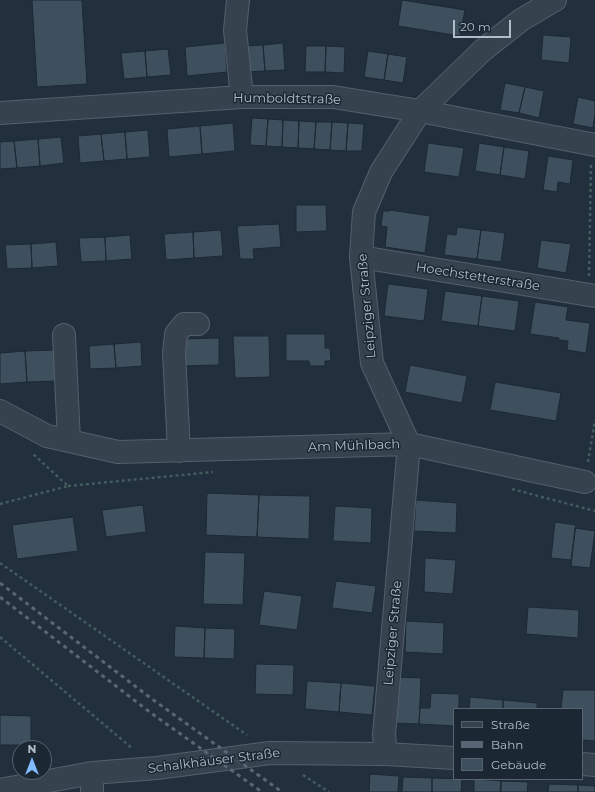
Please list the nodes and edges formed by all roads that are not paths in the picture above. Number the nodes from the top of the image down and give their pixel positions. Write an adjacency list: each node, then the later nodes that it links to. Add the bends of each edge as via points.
1 (238, 0): 3 (street, via 235,30)
2 (555, 0): 4 (street, Leipziger Straße, via 521,20 483,50)
3 (242, 97): 4 (street, Humboldtstraße, via 333,97); 5 (street, Humboldtstraße)
4 (420, 112): 6 (street, Humboldtstraße); 7 (street, Leipziger Straße, via 381,172 364,212)
5 (0, 113)
6 (593, 144)
7 (361, 257): 8 (street, Hoechstetterstraße); 13 (street, Leipziger Straße, via 372,363)
8 (592, 295)
9 (198, 324): 14 (street, via 184,324 176,334 174,353)
10 (64, 335): 12 (street)
11 (0, 411): 12 (street, Am Mühlbach, via 47,436)
12 (69, 441): 14 (street, Am Mühlbach, via 118,452)
13 (409, 444): 14 (street, Am Mühlbach); 15 (street, Am Mühlbach); 16 (street, Leipziger Straße, via 384,735)
14 (179, 451)
15 (585, 482)
16 (386, 754): 17 (street, Schalkhäuser Straße); 20 (street, Schalkhäuser Straße, via 270,753 157,768)
17 (453, 758)
18 (583, 764): 19 (street)
19 (595, 765)
20 (92, 783): 21 (street, Schalkhäuser Straße)
21 (0, 790)

